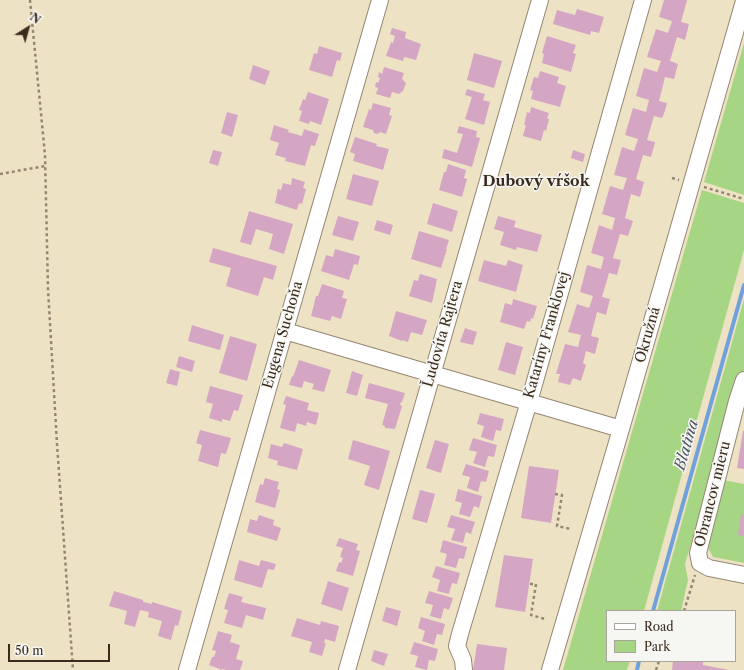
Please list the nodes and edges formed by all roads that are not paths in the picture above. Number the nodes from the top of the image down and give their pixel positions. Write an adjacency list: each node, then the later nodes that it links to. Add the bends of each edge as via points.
1 (380, 0): 5 (street, Eugena Suchoňa)
2 (540, 0): 6 (street, Ľudovíta Rajtera)
3 (643, 0): 8 (street, Kataríny Franklovej)
4 (744, 0): 9 (street, Okružná)
5 (284, 331): 6 (street); 12 (street, Eugena Suchoňa)
6 (432, 374): 8 (street); 11 (street, Ľudovíta Rajtera)
7 (744, 380): 10 (street, Obrancov mieru, via 698,553 700,563 709,568)
8 (528, 402): 9 (street); 13 (street, Kataríny Franklovej, via 457,646)
9 (621, 429): 14 (street, Okružná)
10 (744, 575)
11 (347, 669)
12 (187, 670)
13 (464, 670)
14 (550, 670)

